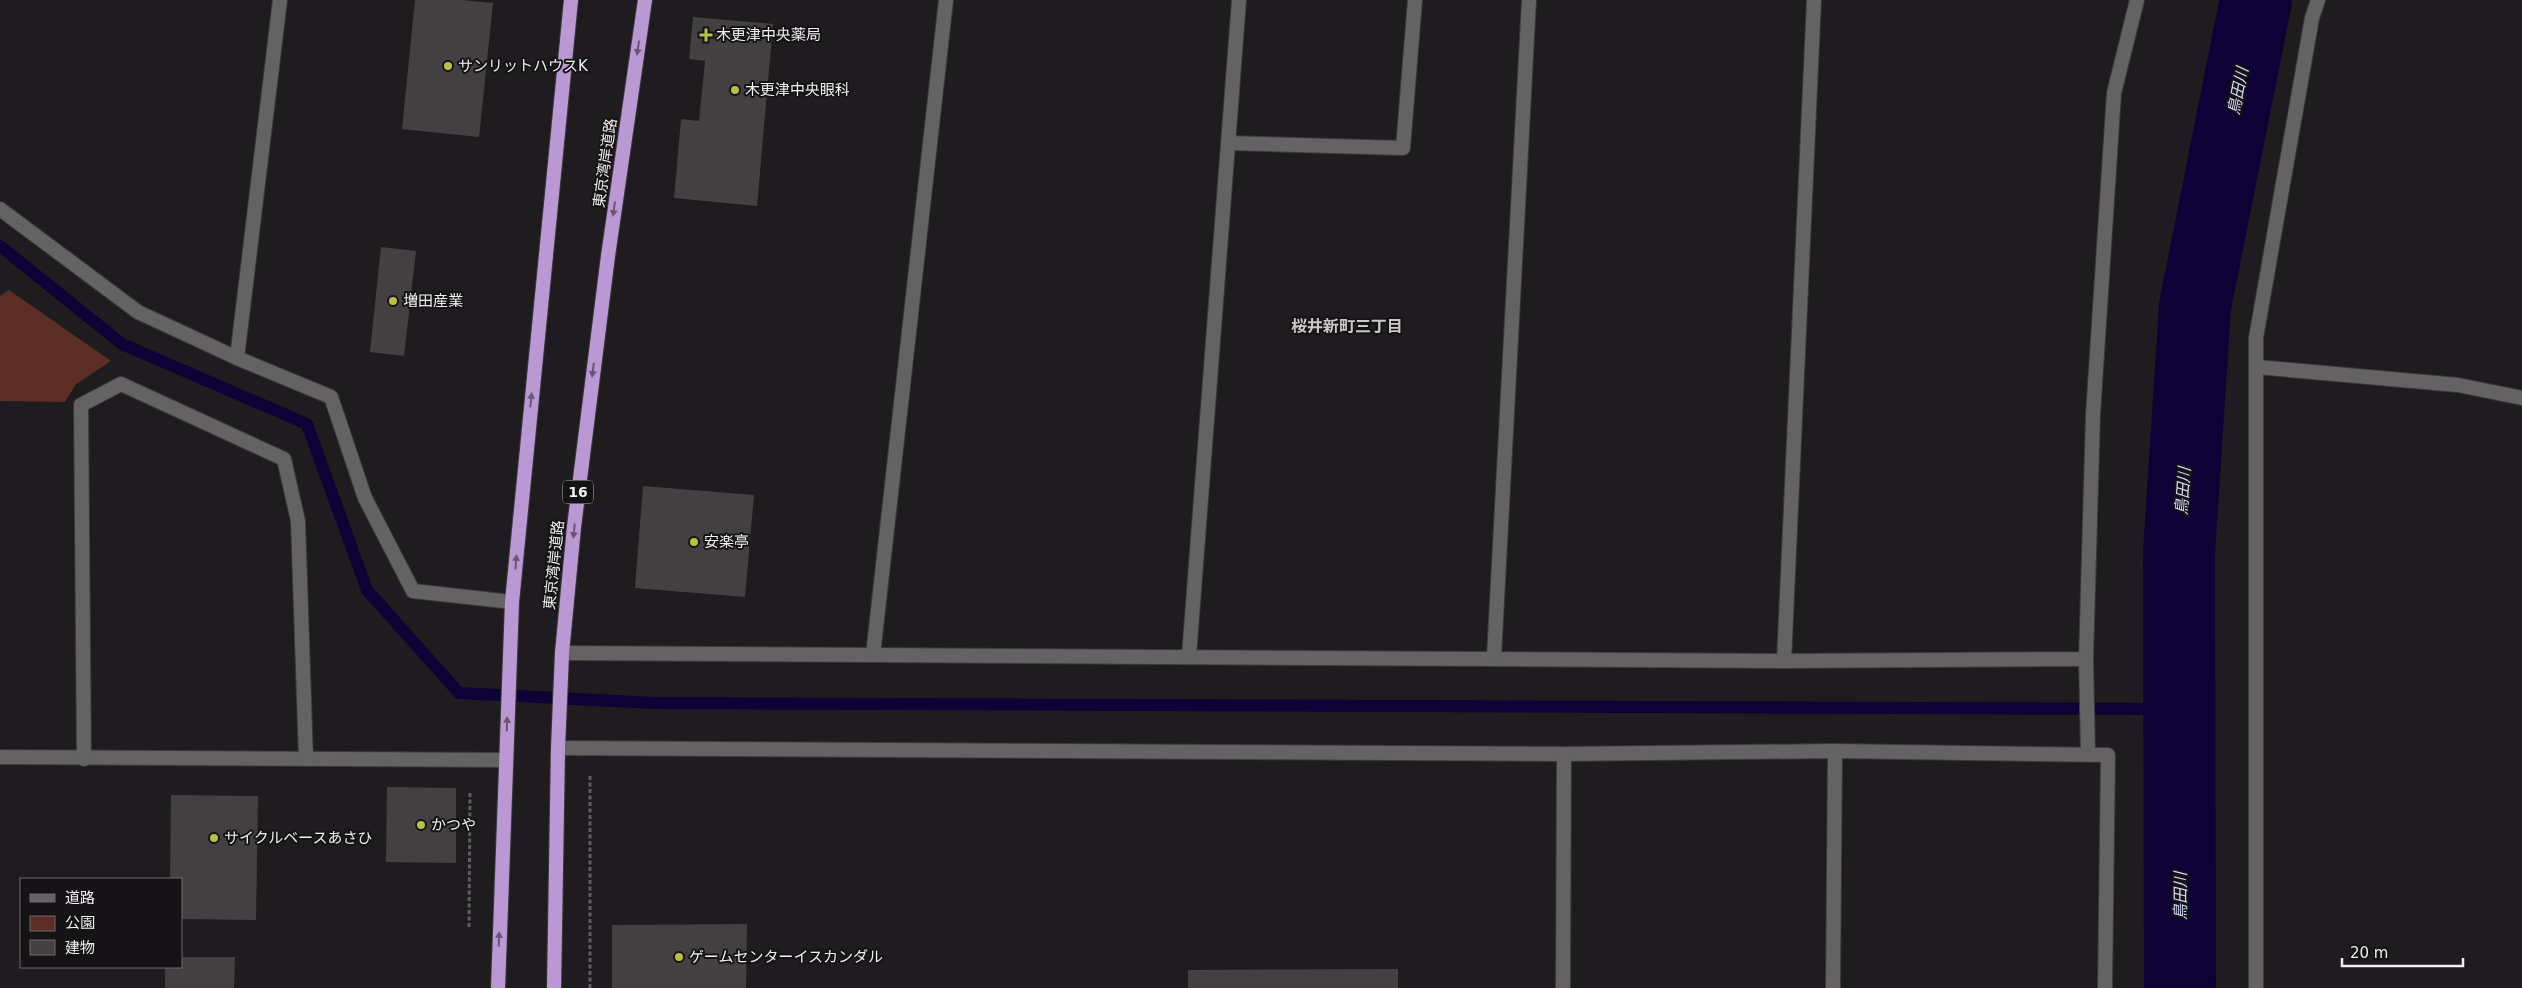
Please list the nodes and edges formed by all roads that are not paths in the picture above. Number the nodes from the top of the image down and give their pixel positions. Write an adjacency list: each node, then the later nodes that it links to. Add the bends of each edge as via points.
1 (280, 0): 13 (street)
2 (571, 0): 16 (highway, one-way to 2)
3 (645, 0): 17 (highway, 東京湾岸道路 / 16, one-way to 17, via 608,256 574,527)
4 (946, 0): 18 (street)
5 (1239, 0): 11 (street)
6 (1415, 0): 11 (street, via 1403,148)
7 (1529, 0): 20 (street)
8 (1814, 0): 22 (street)
9 (2137, 0): 21 (street, via 2114,93 2093,415)
10 (2318, 0): 14 (street, via 2284,168 2256,338)
11 (1228, 143): 19 (street)
12 (0, 209): 13 (street, via 138,312)
13 (238, 358): 16 (street, via 331,397 365,498 412,591)
14 (2257, 367): 15 (street, via 2458,385); 36 (street)
15 (2522, 398)
16 (512, 602): 30 (highway, one-way to 16)
17 (562, 653): 18 (street); 23 (highway, 東京湾岸道路 / 16)
18 (873, 655): 19 (street)
19 (1189, 656): 20 (street)
20 (1494, 658): 22 (street)
21 (2086, 659): 22 (street); 26 (street)
22 (1784, 661)
23 (558, 748): 25 (street); 32 (highway, 東京湾岸道路 / 16)
24 (1835, 751): 25 (street); 26 (street); 34 (street)
25 (1564, 754): 33 (street)
26 (2088, 754): 35 (street, via 2108,755)
27 (0, 757): 28 (street)
28 (84, 759): 29 (street); 29 (street, via 81,405 121,384 284,459 298,521)
29 (306, 759): 30 (street)
30 (506, 760): 31 (highway, one-way to 30)
31 (498, 988)
32 (554, 988)
33 (1563, 988)
34 (1833, 988)
35 (2105, 988)
36 (2256, 988)

